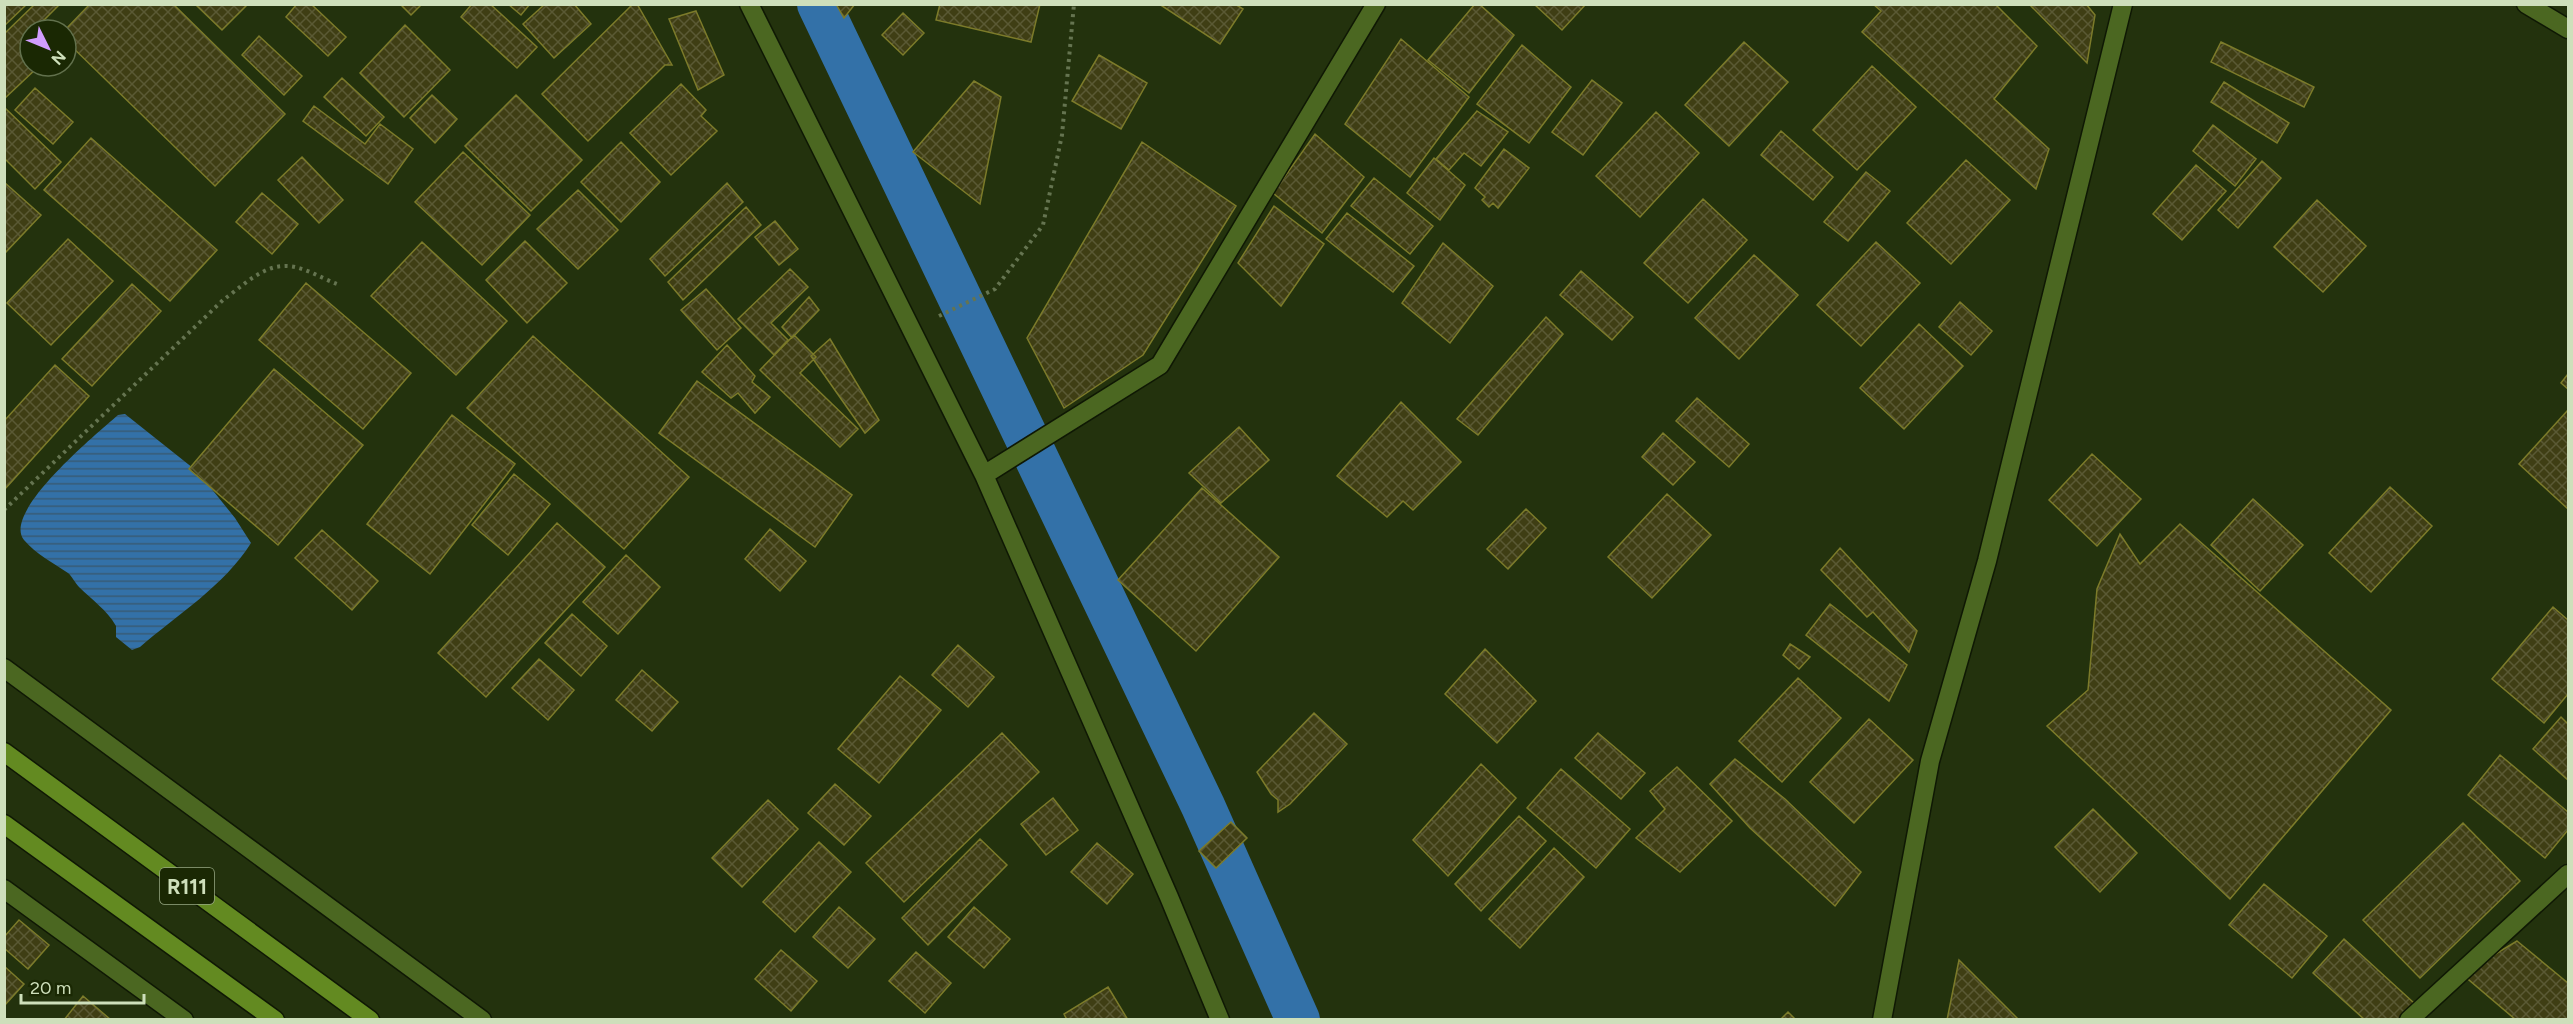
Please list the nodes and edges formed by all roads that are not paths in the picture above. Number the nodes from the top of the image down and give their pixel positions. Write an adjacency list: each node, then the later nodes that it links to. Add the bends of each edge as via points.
1 (749, 4): 6 (street)
2 (1376, 4): 6 (street, via 1160,365)
3 (2123, 4): 17 (street, via 1987,561 1930,761)
4 (2526, 4): 5 (street)
5 (2568, 28)
6 (985, 474): 16 (street)
7 (4, 668): 15 (street)
8 (4, 752): 14 (main road, R111)
9 (4, 824): 13 (main road, R111)
10 (2568, 874): 18 (street)
11 (4, 889): 12 (street)
12 (184, 1020)
13 (274, 1020)
14 (370, 1020)
15 (482, 1020)
16 (1220, 1020)
17 (1882, 1020)
18 (2409, 1020)

